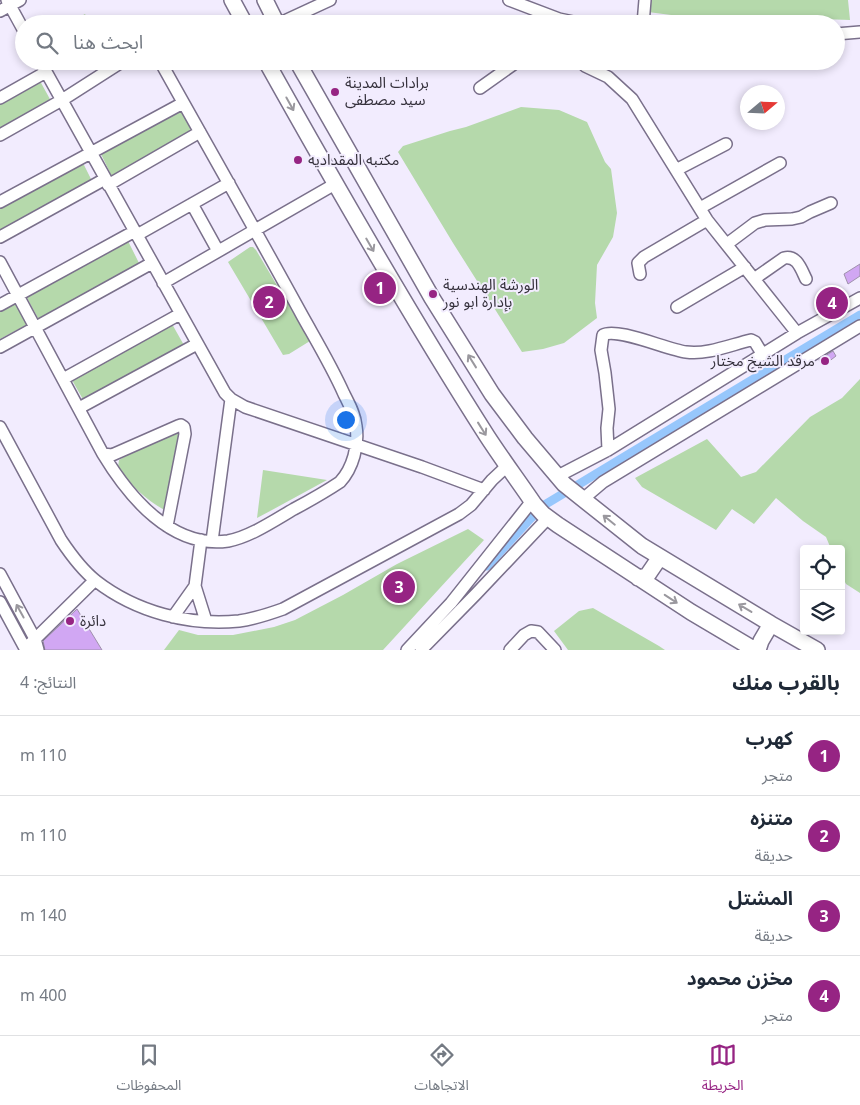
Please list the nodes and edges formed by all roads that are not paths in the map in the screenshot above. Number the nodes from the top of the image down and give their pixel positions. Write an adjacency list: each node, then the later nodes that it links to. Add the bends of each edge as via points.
1 (232, 0): 8 (main road)
2 (265, 0): 9 (main road)
3 (330, 0): 10 (street)
4 (509, 0): 11 (street)
5 (645, 0): 12 (street)
6 (9, 4): 7 (street)
7 (15, 15)
8 (240, 15)
9 (272, 15)
10 (297, 15)
11 (545, 15)
12 (644, 15)
13 (860, 32): 14 (street)
14 (845, 33)
15 (109, 70): 24 (street)
16 (165, 70): 25 (street)
17 (271, 70): 27 (main road, one-way to 27)
18 (302, 70): 26 (main road)
19 (505, 70): 22 (street)
20 (593, 70): 33 (street, via 608,77 632,99)
21 (46, 72): 23 (street); 24 (street)
22 (480, 88)
23 (0, 98)
24 (62, 100): 29 (street); 31 (street)
25 (184, 103): 28 (street); 31 (street)
26 (325, 111): 27 (main road); 55 (main road)
27 (304, 128): 36 (main road)
28 (200, 132): 34 (street); 35 (street)
29 (0, 135)
30 (726, 144): 33 (street)
31 (91, 152): 34 (street); 37 (street)
32 (780, 163): 40 (street)
33 (676, 170): 40 (street)
34 (107, 182): 43 (street); 44 (street)
35 (229, 183): 39 (street); 42 (street)
36 (335, 184): 42 (street); 59 (main road, one-way to 59)
37 (0, 202)
38 (831, 203): 45 (street, via 801,217 755,223)
39 (192, 204): 43 (street); 46 (street)
40 (700, 208): 41 (street)
41 (707, 220): 45 (street); 50 (street, via 644,257 638,263)
42 (256, 230): 46 (street); 73 (street, via 353,412)
43 (136, 233): 48 (street); 54 (street)
44 (0, 237)
45 (727, 244): 49 (street)
46 (218, 252): 53 (street)
47 (0, 262): 54 (street)
48 (152, 263): 53 (street); 62 (street)
49 (745, 267): 51 (street); 58 (street)
50 (640, 274)
51 (754, 279): 52 (street, via 790,257 795,259); 63 (street)
52 (806, 279)
53 (163, 283): 60 (street)
54 (18, 295): 57 (street); 62 (street)
55 (432, 298): 59 (main road, via 426,307); 68 (main road, one-way to 55)
56 (860, 298): 63 (street)
57 (0, 305)
58 (677, 307)
59 (411, 313): 70 (main road)
60 (180, 314): 64 (street); 67 (street)
61 (860, 326): 77 (street, via 603,482)
62 (36, 327): 65 (street); 67 (street)
63 (797, 333): 66 (street)
64 (197, 344): 69 (street, via 225,393); 71 (street)
65 (0, 347)
66 (763, 355): 74 (street); 74 (street, via 751,340 699,353 684,352 633,336 603,335 601,350 609,409)
67 (63, 379): 71 (street)
68 (485, 383): 70 (main road); 77 (main road, via 525,438)
69 (232, 399): 73 (street, via 245,407); 81 (street)
70 (464, 399): 76 (main road, one-way to 76)
71 (79, 408): 75 (street)
72 (0, 427): 85 (street, via 61,540)
73 (356, 445): 78 (street); 81 (street, via 348,472 335,486 248,534 229,540)
74 (608, 450): 77 (street)
75 (103, 454): 80 (street, via 124,486); 80 (street, via 112,455 178,426 184,427)
76 (507, 466): 78 (street); 79 (main road)
77 (570, 488): 82 (main road, one-way to 77)
78 (484, 490): 89 (street, via 459,514 283,609 239,621)
79 (539, 510): 84 (main road); 93 (street); 94 (street, via 476,594)
80 (167, 526): 81 (street, via 183,535)
81 (207, 540): 86 (street)
82 (660, 557): 84 (main road, via 647,576); 90 (main road, one-way to 82)
83 (0, 574): 91 (street, one-way to 83)
84 (638, 578): 97 (main road, one-way to 97)
85 (95, 580): 88 (street, via 126,600); 91 (street)
86 (195, 586): 88 (street); 89 (street)
87 (0, 602): 92 (street)
88 (173, 617): 89 (street)
89 (206, 621)
90 (771, 624): 97 (main road); 98 (main road)
91 (37, 644): 92 (street)
92 (25, 649)
93 (407, 650)
94 (421, 650)
95 (510, 650): 96 (street, via 531,631 538,632)
96 (555, 650)
97 (757, 650)
98 (817, 650)

